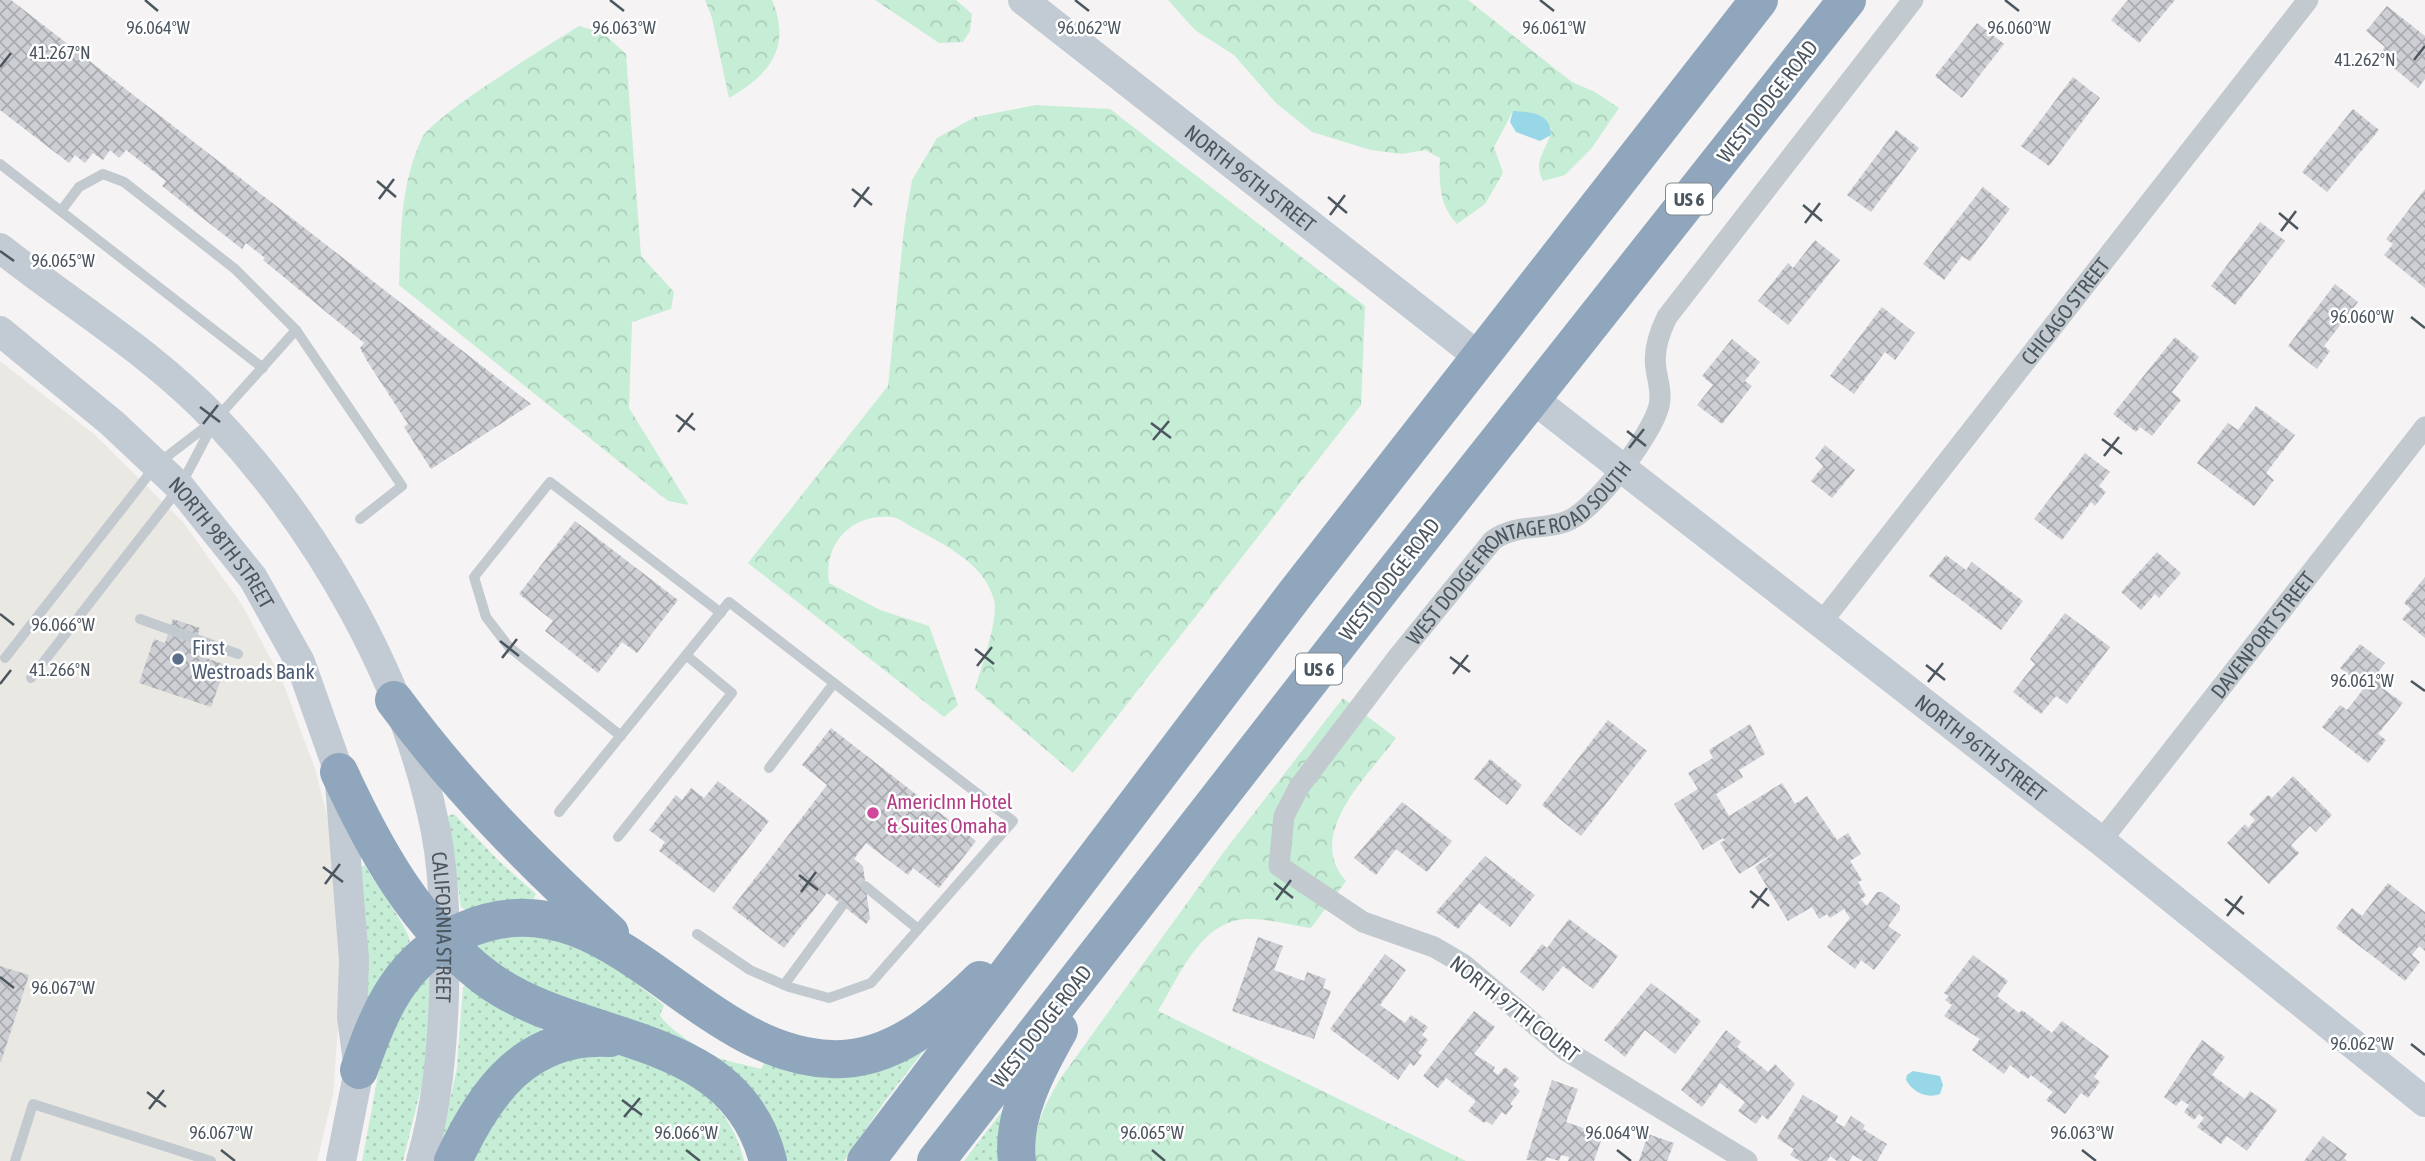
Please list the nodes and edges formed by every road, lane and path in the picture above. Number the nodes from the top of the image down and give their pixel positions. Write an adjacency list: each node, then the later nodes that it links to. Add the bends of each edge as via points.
1 (1023, 0): 11 (street, NORTH 96TH STREET)
2 (1759, 0): 11 (highway)
3 (1847, 0): 13 (highway, WEST DODGE ROAD / US 6)
4 (1913, 0): 17 (street, WEST DODGE FRONTAGE ROAD SOUTH, via 1672,309 1658,341 1659,407)
5 (2308, 0): 22 (street, CHICAGO STREET)
6 (0, 164): 7 (lane)
7 (61, 211): 9 (lane, via 79,187 103,174 124,182 235,268); 12 (lane)
8 (0, 248): 14 (street, via 138,350)
9 (296, 330): 12 (lane); 19 (lane, via 402,486)
10 (0, 331): 16 (street, NORTH 98TH STREET)
11 (1479, 357): 37 (highway)
12 (263, 369): 14 (lane)
13 (1532, 398): 17 (street, NORTH 96TH STREET); 42 (highway, WEST DODGE ROAD / US 6)
14 (216, 419): 16 (lane); 18 (lane); 28 (street, via 307,534 348,603)
15 (2425, 427): 34 (street, DAVENPORT STREET)
16 (157, 464): 18 (street, NORTH 98TH STREET); 25 (lane)
17 (1621, 469): 22 (street, NORTH 96TH STREET); 35 (street, WEST DODGE FRONTAGE ROAD SOUTH, via 1580,514 1557,524 1503,534 1481,553 1299,787 1284,816)
18 (180, 487): 26 (lane); 31 (street, NORTH 98TH STREET, via 253,578 288,638)
19 (360, 519)
20 (720, 613): 24 (lane); 27 (lane, via 729,602); 29 (lane, via 550,482 474,577 486,617 509,647)
21 (140, 619): 23 (lane)
22 (1821, 623): 34 (street, NORTH 96TH STREET)
23 (238, 654)
24 (686, 656): 29 (lane); 33 (lane, via 733,693)
25 (5, 658)
26 (31, 678)
27 (834, 683): 30 (lane); 39 (lane, via 1013,821)
28 (394, 700): 41 (street, CALIFORNIA STREET, via 427,793 436,834); 43 (highway, via 436,757 508,836)
29 (621, 736): 32 (lane)
30 (769, 768)
31 (339, 772): 41 (highway, via 390,873); 46 (street, NORTH 98TH STREET)
32 (559, 813)
33 (618, 838)
34 (2101, 841): 47 (street, NORTH 96TH STREET)
35 (1279, 866): 57 (street, NORTH 97TH COURT, via 1363,922 1434,947 1463,964 1565,1050)
36 (865, 886): 39 (lane)
37 (1060, 902): 43 (highway, via 921,1031 858,1057 810,1058 753,1040); 54 (highway)
38 (842, 906): 44 (lane)
39 (918, 929): 44 (lane, via 871,984 829,998)
40 (697, 934): 44 (lane, via 750,970)
41 (445, 940): 43 (highway, via 496,920 525,917 578,927 620,949); 45 (highway, via 510,994 579,1025); 46 (highway, via 423,957 387,998); 51 (street, CALIFORNIA STREET, via 442,1047)
42 (1107, 942): 55 (highway, WEST DODGE ROAD / US 6); 56 (highway, via 1028,1097 1018,1127)
43 (658, 977)
44 (784, 985)
45 (629, 1039): 52 (highway, via 572,1040 523,1062 486,1099); 53 (highway, via 668,1051 727,1089 748,1114)
46 (359, 1070): 50 (street)
47 (2425, 1102)
48 (15, 1161): 49 (lane, via 33,1104)
49 (211, 1161)
50 (341, 1161)
51 (421, 1161)
52 (453, 1161)
53 (768, 1161)
54 (866, 1161)
55 (936, 1161)
56 (1017, 1161)
57 (1747, 1161)

